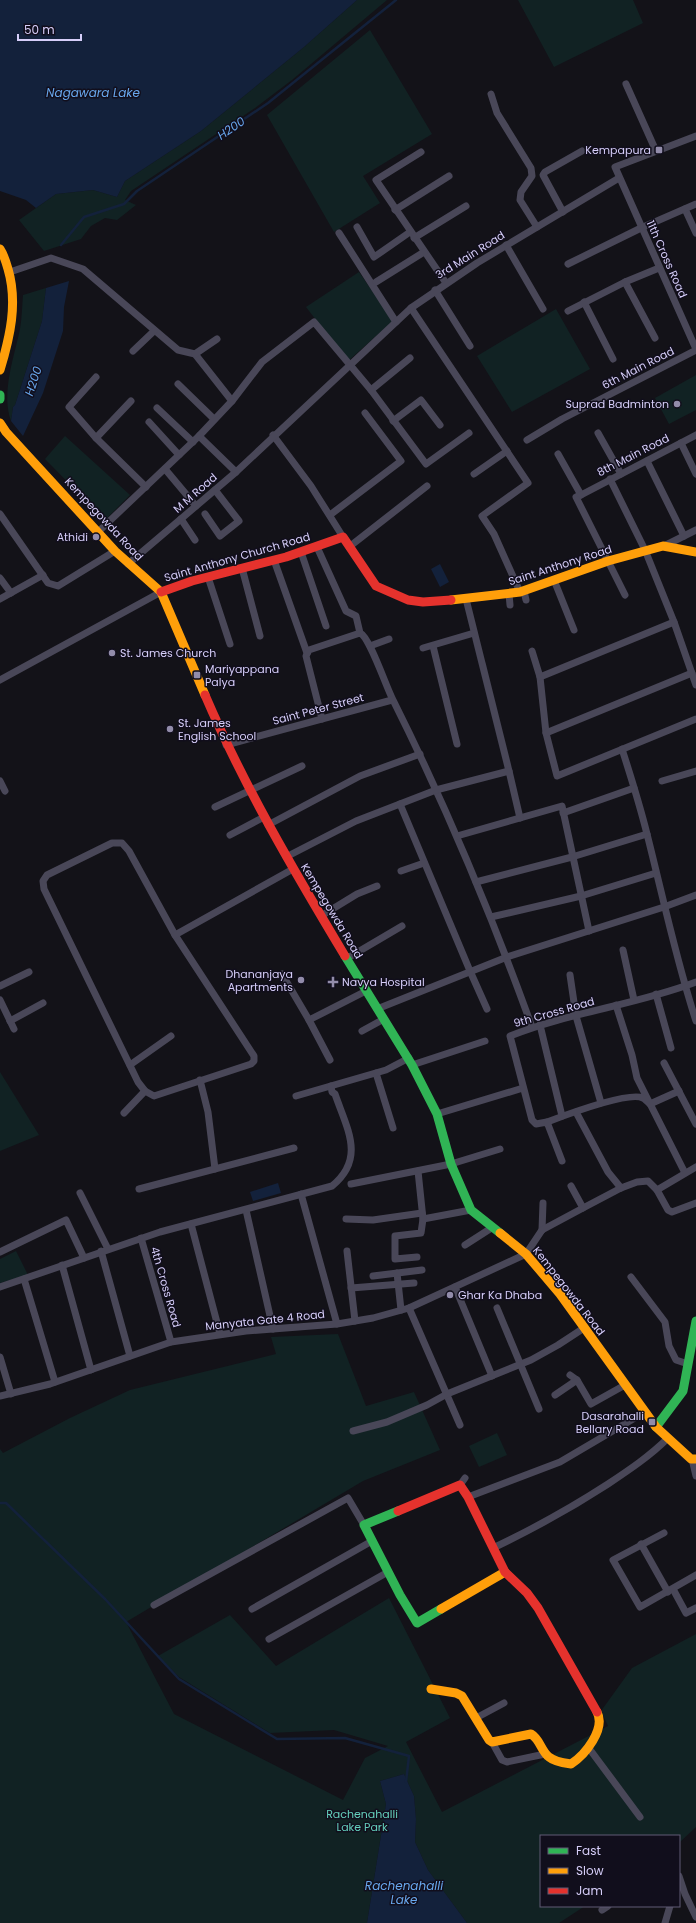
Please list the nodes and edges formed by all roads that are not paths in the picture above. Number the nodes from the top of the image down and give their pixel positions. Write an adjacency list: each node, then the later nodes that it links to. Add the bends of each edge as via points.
1 (626, 84): 5 (street)
2 (491, 94): 15 (street, via 497,113 530,168 532,176 521,192 520,200)
3 (696, 136): 5 (street)
4 (582, 151): 13 (street, via 543,175)
5 (656, 151): 8 (street, via 615,167)
6 (421, 152): 12 (street, via 376,180)
7 (449, 176): 12 (street)
8 (619, 178): 13 (street, 3rd Main Road); 16 (street, 11th Cross Road)
9 (696, 204): 11 (street)
10 (466, 206): 19 (street)
11 (685, 209): 16 (street); 18 (street)
12 (395, 210): 19 (street)
13 (563, 212): 15 (street, 3rd Main Road)
14 (357, 227): 19 (street, via 374,257)
15 (537, 227): 20 (street, 3rd Main Road)
16 (640, 228): 23 (street); 24 (street, 11th Cross Road)
17 (339, 233): 34 (street)
18 (696, 233)
19 (412, 235): 22 (street)
20 (506, 245): 28 (street, 3rd Main Road); 32 (street)
21 (0, 249): 25 (street)
22 (424, 252): 26 (street); 28 (street)
23 (568, 264)
24 (659, 268): 27 (street); 36 (street, 11th Cross Road)
25 (10, 272): 35 (street, via 52,258 83,269); 46 (street, via 15,305)
26 (376, 282)
27 (625, 282): 30 (street); 37 (street)
28 (446, 284): 29 (street, 3rd Main Road)
29 (435, 290): 31 (street, 3rd Main Road); 39 (street)
30 (584, 302): 33 (street); 44 (street)
31 (411, 308): 34 (street, 3rd Main Road); 70 (street)
32 (544, 309)
33 (568, 310)
34 (396, 322): 45 (street, 3rd Main Road)
35 (154, 331): 41 (street); 42 (street, via 178,350)
36 (693, 333): 40 (street, 11th Cross Road)
37 (655, 338)
38 (217, 339): 42 (street)
39 (470, 346)
40 (696, 349): 67 (street, 6th Main Road)
41 (133, 351)
42 (194, 354): 53 (street)
43 (410, 358): 49 (street)
44 (613, 359)
45 (348, 365): 49 (street); 53 (street, via 314,322 262,362); 63 (street, 3rd Main Road)
46 (0, 370)
47 (96, 377): 66 (street, via 69,407)
48 (178, 384): 56 (street)
49 (371, 390): 57 (street)
50 (0, 395): 51 (street)
51 (0, 399)
52 (131, 401): 66 (street)
53 (232, 401): 56 (street)
54 (157, 408): 68 (street)
55 (364, 413): 87 (street, via 401,461)
56 (214, 419): 64 (street)
57 (393, 421): 59 (street, via 421,400); 61 (street, via 426,464)
58 (149, 422): 72 (street)
59 (440, 425)
60 (2, 427): 90 (street, Kempegowda Road)
61 (469, 433)
62 (598, 433): 77 (street)
63 (273, 435): 75 (street, M M Road); 87 (street, Saint Anthony Road)
64 (199, 436): 68 (street); 75 (street)
65 (696, 436): 69 (street, 8th Main Road)
66 (96, 438): 81 (street)
67 (527, 440)
68 (193, 442): 72 (street)
69 (681, 443): 73 (street, 8th Main Road); 78 (street)
70 (507, 451): 76 (street); 110 (street, via 528,483 482,516 494,534)
71 (558, 454): 83 (street)
72 (179, 455): 74 (street)
73 (647, 461): 77 (street, 8th Main Road); 91 (street)
74 (165, 468): 81 (street); 84 (street)
75 (236, 472): 82 (street, M M Road)
76 (474, 474)
77 (621, 474): 79 (street, 8th Main Road)
78 (696, 474)
79 (610, 480): 83 (street, 8th Main Road); 97 (street)
80 (427, 486): 96 (street)
81 (146, 487): 90 (street)
82 (215, 490): 84 (street, M M Road); 86 (street, via 239,521 220,536)
83 (581, 495): 102 (street, via 576,497)
84 (196, 506): 88 (street, M M Road)
85 (0, 514): 105 (street)
86 (205, 514)
87 (330, 515): 92 (street, Saint Anthony Road)
88 (181, 519): 93 (street); 103 (street, M M Road)
89 (696, 530): 91 (street)
90 (98, 532): 98 (street, Kempegowda Road)
91 (684, 536): 94 (street)
92 (343, 537): 95 (street, Saint Anthony Church Road); 96 (street, Saint Anthony Road)
93 (195, 540)
94 (663, 546): 97 (street, Saint Anthony Road); 100 (street, Saint Anthony Road)
95 (317, 547): 99 (street, Saint Anthony Church Road); 121 (street, via 346,611 356,616)
96 (349, 547): 114 (street, Saint Anthony Road, via 376,586 391,594 423,602)
97 (645, 550): 102 (street, Saint Anthony Road); 118 (street)
98 (115, 551): 103 (street, Kempegowda Road); 105 (street, via 58,586 48,583)
99 (301, 552): 101 (street, Saint Anthony Church Road); 119 (street)
100 (696, 552)
101 (274, 560): 104 (street, Saint Anthony Church Road); 130 (street)
102 (608, 561): 108 (street, Saint Anthony Road); 113 (street)
103 (128, 564): 109 (street, Kempegowda Road)
104 (242, 568): 106 (street, Saint Anthony Church Road); 123 (street)
105 (43, 575): 111 (street)
106 (208, 577): 109 (street, Saint Anthony Church Road); 125 (street)
107 (0, 578): 111 (street)
108 (554, 580): 110 (street, Saint Anthony Road); 120 (street)
109 (161, 592): 133 (street); 140 (street, Kempegowda Road)
110 (522, 592): 112 (street, Saint Anthony Road); 116 (street)
111 (11, 593): 115 (street)
112 (509, 594): 114 (street, Saint Anthony Road); 117 (street)
113 (624, 595)
114 (466, 598): 122 (street)
115 (0, 599)
116 (526, 600)
117 (510, 605)
118 (674, 622): 131 (street); 132 (street)
119 (326, 626)
120 (574, 630)
121 (360, 633): 126 (street, via 365,636); 130 (street, via 309,650)
122 (474, 633): 127 (street); 144 (street)
123 (260, 636)
124 (388, 639): 126 (street)
125 (230, 644)
126 (370, 646): 135 (street)
127 (433, 646): 128 (street); 139 (street)
128 (423, 648)
129 (532, 651): 132 (street)
130 (307, 653): 137 (street)
131 (692, 673): 134 (street); 138 (street)
132 (540, 677): 138 (street)
133 (0, 680)
134 (696, 685)
135 (392, 700): 137 (street, Saint Peter Street); 142 (street)
136 (696, 718): 141 (street)
137 (322, 719): 140 (street, Saint Peter Street)
138 (546, 733): 141 (street, via 557,776)
139 (457, 744)
140 (226, 745): 151 (street, Kempegowda Road)
141 (622, 749): 148 (street)
142 (420, 754): 149 (street); 156 (street, via 360,776)
143 (302, 766): 151 (street)
144 (509, 770): 149 (street); 155 (street)
145 (696, 771): 147 (street)
146 (0, 781): 150 (street)
147 (662, 781)
148 (634, 788): 154 (street); 157 (street)
149 (436, 790): 152 (street); 159 (street)
150 (5, 791)
151 (249, 791): 153 (street); 156 (street, Kempegowda Road)
152 (400, 804): 160 (street, via 356,821); 162 (street)
153 (214, 807)
154 (563, 813): 155 (street, via 562,806); 161 (street)
155 (520, 818): 159 (street)
156 (266, 821): 158 (street); 160 (street, Kempegowda Road)
157 (647, 834): 161 (street); 165 (street)
158 (230, 835)
159 (456, 836): 166 (street)
160 (286, 857): 163 (street, Kempegowda Road)
161 (572, 857): 166 (street); 169 (street)
162 (424, 863): 164 (street); 179 (street)
163 (293, 869): 171 (street, Kempegowda Road); 175 (street)
164 (401, 871)
165 (656, 873): 169 (street); 170 (street)
166 (476, 882): 172 (street)
167 (377, 886): 171 (street)
168 (696, 895): 170 (street)
169 (581, 896): 172 (street); 174 (street)
170 (664, 907): 174 (street); 185 (street)
171 (321, 916): 178 (street, Kempegowda Road)
172 (490, 917): 177 (street)
173 (402, 926): 178 (street)
174 (589, 931): 177 (street)
175 (175, 935): 208 (street, via 129,851 122,843 112,843 47,875 43,881 44,889); 210 (street, via 254,1056 251,1064)
176 (623, 950): 189 (street)
177 (507, 957): 179 (street); 199 (street)
178 (346, 959): 186 (street, Kempegowda Road)
179 (470, 971): 192 (street); 193 (street)
180 (29, 972): 184 (street)
181 (282, 974): 196 (street)
182 (570, 975): 194 (street)
183 (696, 982): 185 (street, 9th Cross Road)
184 (0, 986)
185 (685, 986): 187 (street, 9th Cross Road); 198 (street)
186 (366, 992): 192 (street, Kempegowda Road); 196 (street)
187 (656, 994): 189 (street, 9th Cross Road); 204 (street)
188 (0, 1000): 197 (street)
189 (634, 1000): 191 (street, 9th Cross Road)
190 (44, 1003): 197 (street)
191 (616, 1005): 194 (street, 9th Cross Road); 217 (street, via 637,1078)
192 (378, 1009): 195 (street, Kempegowda Road)
193 (487, 1009)
194 (576, 1016): 199 (street, 9th Cross Road); 216 (street)
195 (384, 1019): 201 (street); 206 (street, Kempegowda Road)
196 (309, 1020): 205 (street)
197 (10, 1021): 200 (street)
198 (696, 1021)
199 (536, 1026): 212 (street, 9th Cross Road, via 510,1036); 221 (street)
200 (14, 1029)
201 (362, 1031)
202 (170, 1036): 208 (street)
203 (485, 1041): 206 (street)
204 (671, 1048)
205 (330, 1060)
206 (411, 1062): 209 (street); 220 (street, Kempegowda Road)
207 (664, 1063): 214 (street)
208 (130, 1065): 213 (street)
209 (376, 1072): 211 (street); 224 (street)
210 (200, 1080): 213 (street, via 154,1096); 230 (street, via 208,1112)
211 (331, 1086): 215 (street); 239 (street, via 348,1134 352,1154 350,1166 344,1177 332,1186)
212 (523, 1088): 220 (street); 222 (street, via 534,1123)
213 (145, 1091): 219 (street)
214 (679, 1091): 217 (street); 223 (street)
215 (296, 1096)
216 (601, 1103): 217 (street, via 635,1097 642,1098); 218 (street)
217 (650, 1104): 232 (street)
218 (576, 1112): 221 (street); 235 (street, via 608,1172)
219 (124, 1114)
220 (436, 1114): 228 (street, Kempegowda Road)
221 (562, 1116): 222 (street)
222 (547, 1122): 227 (street)
223 (696, 1124)
224 (393, 1128)
225 (294, 1148): 230 (street)
226 (500, 1149): 228 (street)
227 (562, 1161)
228 (452, 1164): 231 (street); 244 (street, Kempegowda Road)
229 (696, 1168): 232 (street)
230 (215, 1169): 236 (street)
231 (418, 1170): 233 (street); 245 (street)
232 (685, 1173): 237 (street)
233 (351, 1184)
234 (571, 1186): 242 (street)
235 (621, 1188): 237 (street, via 637,1182 648,1182); 242 (street)
236 (139, 1189)
237 (657, 1190): 241 (street, via 668,1210 672,1212)
238 (80, 1192): 252 (street)
239 (301, 1194): 243 (street); 274 (street)
240 (543, 1203): 249 (street)
241 (696, 1203)
242 (582, 1208): 249 (street)
243 (246, 1210): 247 (street); 276 (street)
244 (472, 1210): 245 (street); 248 (street, Kempegowda Road)
245 (423, 1216): 246 (street, via 373,1220); 256 (street, via 420,1233 395,1236 395,1259)
246 (346, 1219)
247 (191, 1224): 250 (street); 277 (street)
248 (493, 1227): 251 (street); 255 (street, Kempegowda Road)
249 (542, 1230): 255 (street)
250 (141, 1238): 252 (street); 278 (street, 4th Cross Road)
251 (465, 1245)
252 (105, 1250): 257 (street); 279 (street)
253 (347, 1250): 268 (street)
254 (0, 1252): 257 (street, via 66,1220)
255 (526, 1254): 267 (street, Manyata Gate 4 Road); 275 (street, Kempegowda Road, via 560,1294)
256 (417, 1257)
257 (84, 1258): 258 (street)
258 (62, 1265): 263 (street); 283 (street)
259 (422, 1270): 260 (street)
260 (397, 1273): 261 (street); 265 (street)
261 (373, 1276)
262 (631, 1277): 282 (street, via 665,1322 669,1346 676,1360)
263 (24, 1279): 266 (street); 287 (street)
264 (414, 1283): 265 (street)
265 (398, 1285): 268 (street); 271 (street)
266 (0, 1287)
267 (455, 1287): 269 (street, Manyata Gate 4 Road); 285 (street)
268 (352, 1288): 272 (street)
269 (409, 1308): 271 (street, Manyata Gate 4 Road); 290 (street)
270 (497, 1308): 281 (street)
271 (401, 1310): 272 (street, Manyata Gate 4 Road)
272 (356, 1321): 274 (street, Manyata Gate 4 Road)
273 (696, 1321): 282 (street)
274 (337, 1324): 276 (street, Manyata Gate 4 Road)
275 (584, 1328): 281 (street, via 558,1345); 288 (street, Kempegowda Road)
276 (273, 1329): 277 (street, Manyata Gate 4 Road)
277 (220, 1334): 278 (street, Manyata Gate 4 Road)
278 (171, 1342): 279 (street, Manyata Gate 4 Road)
279 (130, 1356): 283 (street, Manyata Gate 4 Road)
280 (0, 1357): 289 (street)
281 (520, 1364): 285 (street); 293 (street)
282 (688, 1364): 296 (street, via 682,1391)
283 (91, 1370): 287 (street, Manyata Gate 4 Road)
284 (570, 1375): 286 (street)
285 (492, 1376): 290 (street)
286 (577, 1380): 288 (street, via 591,1404); 291 (street)
287 (55, 1382): 289 (street, Manyata Gate 4 Road)
288 (625, 1385): 294 (street, Kempegowda Road)
289 (11, 1394): 292 (street, Manyata Gate 4 Road)
290 (447, 1394): 295 (street); 297 (street, via 387,1422)
291 (555, 1395)
292 (0, 1396)
293 (539, 1409)
294 (645, 1412): 296 (street, Kempegowda Road); 301 (street, via 560,1462)
295 (460, 1425)
296 (656, 1427): 298 (street, Kempegowda Road)
297 (353, 1431)
298 (668, 1438): 299 (street, Kempegowda Road); 306 (street, via 657,1450 588,1496 540,1525)
299 (694, 1459): 300 (street)
300 (696, 1476)
301 (468, 1497): 302 (street, via 462,1482); 306 (street)
302 (364, 1525): 304 (street); 311 (street, via 348,1498)
303 (664, 1533): 305 (street)
304 (372, 1541): 307 (street); 313 (street)
305 (641, 1544): 310 (street); 310 (street, via 613,1560 640,1607)
306 (493, 1548): 308 (street)
307 (388, 1572): 308 (street, via 418,1623); 314 (street)
308 (505, 1572): 319 (street, via 536,1604 599,1716 596,1736)
309 (696, 1575): 310 (street)
310 (670, 1590): 312 (street, via 686,1612)
311 (154, 1605)
312 (696, 1608)
313 (252, 1609)
314 (269, 1639)
315 (431, 1689): 317 (street, via 456,1692 462,1696)
316 (504, 1703): 317 (street)
317 (476, 1718): 318 (street)
318 (492, 1742): 320 (street, via 502,1760 507,1762); 320 (street, via 531,1734 535,1736)
319 (588, 1747): 320 (street, via 580,1758 571,1764 555,1761); 321 (street)
320 (545, 1754)
321 (640, 1817)
322 (680, 1887): 324 (street)
323 (668, 1907): 325 (street)
324 (696, 1917)
325 (665, 1923)

